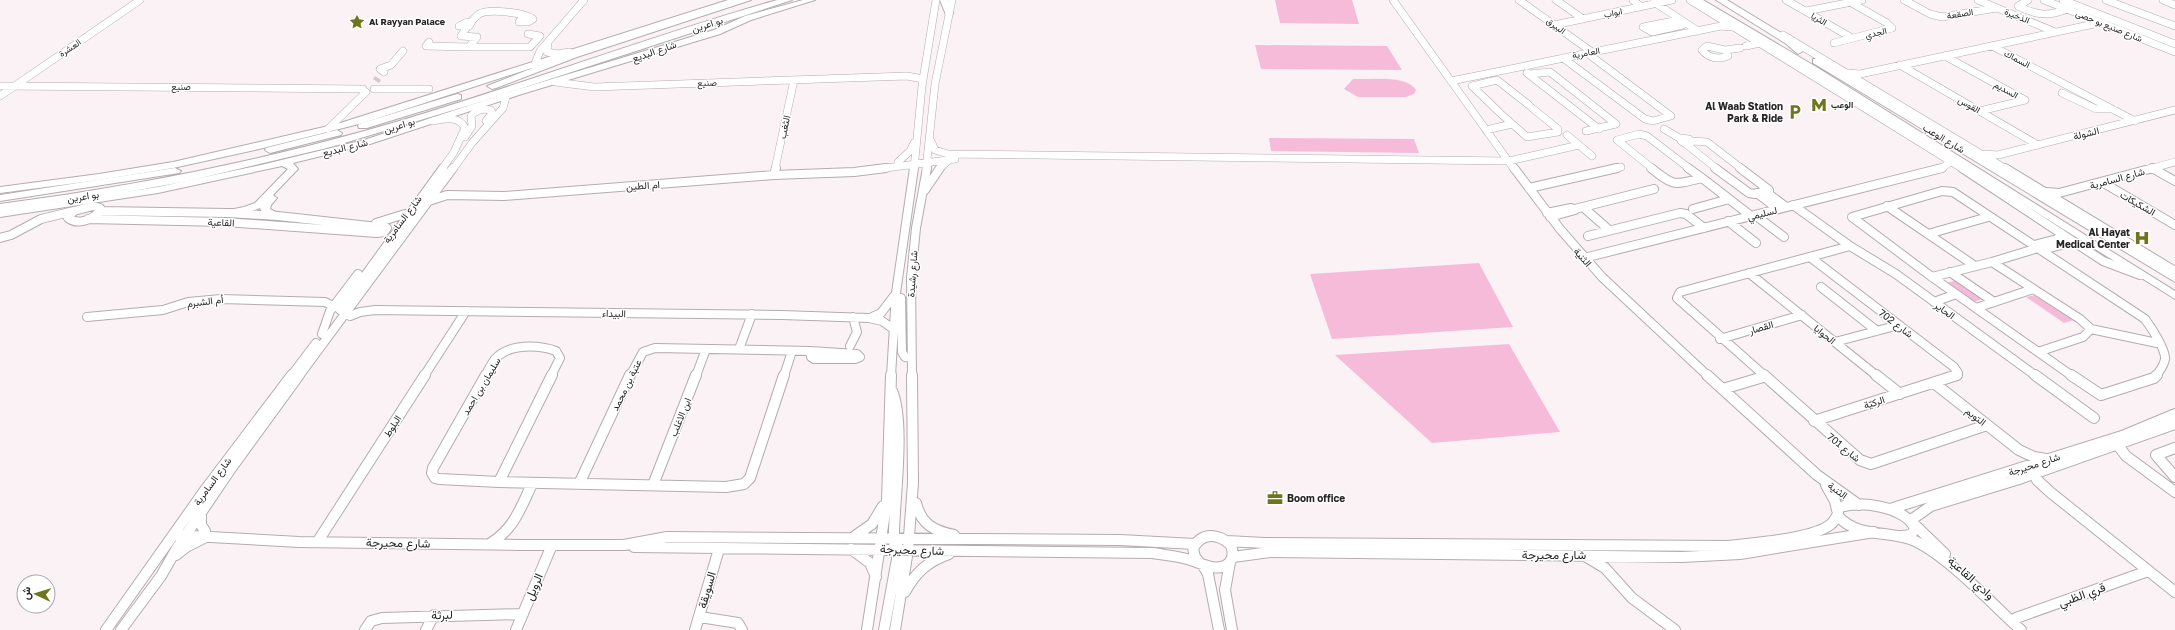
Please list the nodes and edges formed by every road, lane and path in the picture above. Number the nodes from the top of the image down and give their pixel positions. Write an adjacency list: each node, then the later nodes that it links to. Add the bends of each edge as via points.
1 (140, 0): 86 (street, العشرة)
2 (584, 0): 55 (street)
3 (736, 0): 65 (main road)
4 (746, 0): 87 (highway, via 562,59)
5 (764, 0): 87 (highway, بو اعرين)
6 (786, 0): 91 (highway, بو اعرين)
7 (811, 0): 41 (main road)
8 (936, 0): 75 (street, شارع رشيدة)
9 (944, 0): 39 (main road)
10 (952, 0): 39 (street, شارع رشيدة)
11 (1393, 0): 81 (street, الثنية)
12 (1520, 0): 45 (street, البيرق)
13 (1556, 0): 42 (street)
14 (1633, 0): 35 (street)
15 (1672, 0): 30 (street, ابواب)
16 (1690, 0): 43 (street)
17 (1698, 0): 31 (main road, شارع الوعب)
18 (1721, 0): 67 (highway, via 1788,41)
19 (1725, 0): 79 (street, شارع الوعب)
20 (1786, 0): 38 (street, الثريا)
21 (1862, 0): 32 (street)
22 (1904, 0): 36 (street, الصقعة, via 1930,14 1942,17)
23 (1978, 0): 36 (street, الذخيرة)
24 (2028, 0): 37 (street, via 2018,6 2043,17)
25 (2044, 0): 37 (street, شارع صنيع بو حصى)
26 (2051, 0): 64 (street, شارع صنيع بو حصى)
27 (2063, 0): 33 (street, شارع صنيع بو حصى)
28 (2106, 0): 46 (street)
29 (2163, 0): 34 (street)
30 (1653, 2): 35 (street, ابواب); 48 (street)
31 (1710, 2): 43 (main road); 57 (main road, شارع الوعب); 67 (main road, شارع الوعب)
32 (1850, 2): 38 (street); 54 (street, الجدي, via 1892,28)
33 (2075, 3): 59 (street, شارع صنيع بو حصى)
34 (2175, 5)
35 (1640, 6): 42 (street, ابواب)
36 (1997, 8): 49 (street, الذخيرة)
37 (2067, 9): 44 (street, شارع صنيع بو حصى)
38 (1806, 11): 54 (street, الثريا)
39 (949, 13): 112 (street, شارع رشيدة, via 935,84)
40 (522, 18): 53 (street, via 510,12 485,12 468,25)
41 (748, 18): 77 (main road, شارع البديع, via 717,32); 91 (highway)
42 (1583, 19): 45 (street, ابواب)
43 (1721, 21): 48 (street, العامرية); 52 (street)
44 (2093, 21): 49 (street, السماك); 68 (street, شارع صنيع بو حصى)
45 (1554, 25): 69 (street, البيرق)
46 (2175, 26)
47 (1667, 29): 51 (street)
48 (1698, 31): 51 (street, العامرية)
49 (2055, 32): 60 (street, السماك)
50 (528, 34): 62 (street, via 540,36 530,47)
51 (1678, 35): 69 (street, العامرية)
52 (1748, 35): 57 (main road)
53 (461, 36): 61 (street); 62 (street, via 477,37)
54 (1852, 38): 58 (street, الجدي)
55 (549, 40): 65 (street, via 546,50 550,53); 72 (street, via 537,56)
56 (429, 42): 61 (street, via 426,46)
57 (1764, 42): 66 (street); 114 (main road, شارع الوعب); 125 (street, شارع الوعب)
58 (1834, 43)
59 (2175, 44)
60 (1992, 46): 70 (street); 95 (street, السماك)
61 (451, 47): 62 (street)
62 (469, 47)
63 (406, 48): 84 (street, via 391,65 395,66 394,69 384,72)
64 (2175, 49)
65 (576, 50): 72 (main road)
66 (1725, 50)
67 (1798, 51): 79 (main road, شارع الوعب)
68 (2175, 52)
69 (1589, 53): 71 (street, العامرية); 71 (street, البيرق, via 1671,116 1653,121 1646,119)
70 (1945, 56): 73 (street); 97 (street, السديم, via 2026,100)
71 (1563, 58): 74 (street, العامرية)
72 (534, 66): 101 (main road)
73 (1900, 66): 79 (street); 97 (street, القوس)
74 (1520, 67): 76 (street); 81 (street, العامرية)
75 (925, 68): 78 (street, صنيع, via 911,73); 83 (street, شارع رشيدة)
76 (1529, 74): 107 (street); 107 (street, via 1550,72 1616,124)
77 (576, 76): 82 (main road, شارع البديع); 88 (street, via 570,82)
78 (840, 78): 80 (street, صنيع); 83 (street, صنيع, via 911,76)
79 (1857, 79): 105 (main road); 117 (main road, شارع الوعب)
80 (794, 80): 88 (street, صنيع); 140 (street, الثغب)
81 (1451, 81): 94 (street, الثنية)
82 (555, 82): 88 (street, صنيع); 91 (main road, شارع البديع)
83 (922, 82): 99 (street, شارع رشيدة); 127 (street, via 925,97 919,154)
84 (371, 85): 86 (street, صنيع); 89 (street, صنيع); 98 (street)
85 (0, 86): 86 (street, صنيع)
86 (13, 86): 92 (street, العشرة)
87 (492, 86): 145 (highway, بو اعرين, via 371,124 270,150 176,171)
88 (574, 86)
89 (429, 89)
90 (2062, 93): 95 (street, via 2096,109)
91 (505, 94): 102 (main road, شارع البديع); 111 (street, شارع السامرية, via 503,108); 161 (highway, بو اعرين, via 276,158 137,187)
92 (0, 96)
93 (1485, 99): 94 (street); 103 (street); 103 (street, via 1472,86 1497,80 1558,129 1558,132 1531,138)
94 (1467, 103): 104 (street, الثنية)
95 (2112, 109): 100 (street, السماك)
96 (2175, 110): 100 (street, الشولة)
97 (1980, 111): 116 (street, القوس)
98 (346, 113): 101 (street, via 347,119); 106 (street)
99 (920, 118): 127 (street, شارع رشيدة); 130 (street, via 911,150)
100 (2135, 120): 116 (street, الشولة)
101 (360, 121): 106 (main road)
102 (433, 121): 118 (street, شارع السامرية, via 454,119 464,125 464,132); 120 (main road, شارع البديع, via 367,142)
103 (1511, 123): 104 (street)
104 (1485, 128): 128 (street, الثنية)
105 (1937, 128): 119 (street, شارع الوعب)
106 (328, 129): 150 (main road, via 197,160)
107 (1599, 129): 109 (street)
108 (1664, 129): 113 (street)
109 (1586, 131)
110 (1567, 135): 115 (street)
111 (475, 139): 118 (street, via 492,113 490,110 481,109 471,114 471,128); 147 (street, شارع السامرية)
112 (930, 140): 121 (street, via 937,151); 127 (street, شارع رشيدة)
113 (1686, 141): 151 (street, via 1689,148 1749,193); 151 (street, via 1701,140 1709,144 1769,190)
114 (1932, 143): 125 (street); 149 (main road, شارع الوعب)
115 (1579, 145): 124 (street); 128 (street)
116 (2038, 145): 122 (street, الشولة)
117 (1956, 146): 119 (main road); 154 (main road, شارع الوعب)
118 (454, 152): 132 (street, شارع السامرية)
119 (1978, 152): 122 (street, الشولة); 133 (street, شارع الوعب)
120 (311, 155): 129 (main road, شارع البديع); 172 (main road, via 266,204 265,210)
121 (960, 155): 123 (street); 127 (street)
122 (1998, 155): 133 (street, via 1996,160)
123 (988, 156): 126 (street); 128 (street)
124 (1592, 156)
125 (1947, 158): 137 (street, via 1948,164); 138 (street, شارع الوعب)
126 (949, 160): 127 (street); 152 (street, via 936,172)
127 (921, 161): 130 (street, ام الطين); 135 (street, ام الطين); 141 (street, شارع رشيدة); 152 (street, شارع رشيدة); 179 (street, via 912,219)
128 (1509, 161): 146 (street, الثنية)
129 (283, 162): 166 (main road, via 291,165 293,169 265,200 250,209); 167 (main road, شارع البديع, via 158,190)
130 (898, 162): 139 (street, ام الطين)
131 (2175, 162): 136 (street, شارع السامرية)
132 (445, 164): 168 (street, شارع السامرية); 231 (street, شارع السامرية)
133 (2002, 166): 154 (main road)
134 (1621, 167): 146 (street)
135 (886, 168): 139 (street, ام الطين); 141 (street, via 904,171)
136 (2152, 168): 143 (street); 144 (street, شارع السامرية)
137 (1940, 169): 138 (street, لسليمي); 160 (street, لسليمي)
138 (1965, 170): 183 (street, شارع الوعب)
139 (839, 171): 140 (street, ام الطين)
140 (774, 175): 153 (street, ام الطين, via 504,196)
141 (912, 176): 202 (street, شارع رشيدة)
142 (1702, 178): 142 (street, via 1644,134 1617,140 1670,183); 157 (street)
143 (2175, 181)
144 (2102, 182): 155 (street, شارع السامرية); 178 (street, الشكيكات)
145 (70, 188): 150 (highway); 156 (highway, بو اعرين)
146 (1529, 188): 169 (street, الثنية)
147 (438, 189): 153 (street); 158 (street, شارع السامرية)
148 (1654, 189): 162 (street)
149 (2006, 190): 203 (main road, شارع الوعب); 207 (main road, via 2038,204)
150 (0, 191)
151 (1761, 192): 160 (street, الحاير)
152 (922, 194): 179 (street, شارع رشيدة)
153 (447, 195): 158 (street, ام الطين)
154 (2044, 195): 155 (street, شارع السامرية); 205 (main road, شارع الوعب)
155 (2059, 197): 194 (street)
156 (0, 198)
157 (1729, 199): 163 (street); 170 (street)
158 (429, 201): 192 (street, شارع السامرية)
159 (1888, 206): 173 (street, via 1945,190 1953,192); 184 (street); 204 (street, via 1852,217)
160 (1786, 207): 170 (street, لسليمي); 191 (street, الحاير)
161 (0, 208)
162 (1579, 208): 169 (street, via 1574,212); 181 (street)
163 (1693, 209)
164 (74, 211): 165 (street, القاعية, via 98,206); 171 (street); 174 (street)
165 (100, 211): 166 (street, القاعية); 175 (street)
166 (228, 213): 172 (street, القاعية)
167 (0, 214)
168 (405, 214): 177 (street, القاعية, via 384,222); 190 (street, شارع السامرية)
169 (1548, 215): 196 (street, الثنية)
170 (1753, 215): 176 (street, لسليمي); 186 (street)
171 (52, 216): 174 (street); 187 (street)
172 (278, 216): 177 (street, القاعية)
173 (1988, 217): 184 (street); 193 (street)
174 (68, 218): 175 (street, القاعية, via 74,222)
175 (88, 219): 182 (street, القاعية, via 232,222)
176 (1728, 221): 180 (street, لسليمي); 188 (street)
177 (353, 223): 182 (street, القاعية, via 387,228 380,233)
178 (2175, 225)
179 (916, 228): 241 (street, شارع رشيدة, via 911,278)
180 (1704, 228): 181 (street, via 1686,214 1680,213); 196 (street, لسليمي)
181 (1609, 230): 185 (street)
182 (354, 232): 190 (street, القاعية, via 374,236 381,240)
183 (2061, 233): 189 (street, شارع الوعب); 193 (street, via 2056,239)
184 (1928, 234): 198 (street)
185 (1588, 236)
186 (1784, 237)
187 (0, 238)
188 (1756, 243)
189 (2079, 244): 193 (street); 203 (street, شارع الوعب, via 2107,263)
190 (381, 245): 211 (street, شارع السامرية)
191 (1850, 246): 195 (street); 214 (street, الحاير, via 1896,274)
192 (394, 248): 216 (street, شارع السامرية); 231 (street, شارع السامرية)
193 (2038, 248): 197 (street); 234 (street, via 2135,311 2152,328)
194 (2148, 254): 199 (street); 205 (main road)
195 (1810, 257): 201 (street); 227 (street, شارع 702)
196 (1584, 258): 245 (street, الثنية, via 1617,293)
197 (1992, 262): 198 (street); 208 (street)
198 (1975, 266): 200 (street)
199 (2175, 271)
200 (1950, 272): 204 (street); 215 (street)
201 (1749, 273): 222 (street, الحوايا); 232 (street, شارع 701, via 1677,295 1679,301)
202 (898, 274): 209 (street, شارع رشيدة); 241 (street, via 902,280 902,354)
203 (2142, 275): 212 (main road, شارع الوعب)
204 (1932, 277): 210 (street)
205 (2175, 278)
206 (1821, 287): 230 (street)
207 (2175, 287)
208 (2033, 289): 215 (street); 229 (street)
209 (896, 293): 226 (street, via 886,309 879,315); 228 (street, شارع رشيدة)
210 (1956, 294): 214 (street); 218 (street)
211 (341, 296): 213 (street, أم الشبرم); 217 (street, شارع السامرية)
212 (2175, 296)
213 (325, 302): 217 (street, أم الشبرم); 224 (street, أم الشبرم, via 221,299 188,302 163,310)
214 (1934, 302): 249 (street, الحاير)
215 (1994, 302): 218 (street)
216 (361, 303): 219 (street, البيداء, via 366,308); 223 (street, شارع السامرية)
217 (335, 307): 231 (street, شارع السامرية, via 322,328)
218 (1976, 308): 240 (street)
219 (375, 310): 220 (street, البيداء); 223 (street, البيداء)
220 (466, 311): 221 (street, البيداء); 284 (street, البلوط)
221 (752, 314): 225 (street, البيداء); 237 (street)
222 (1802, 315): 232 (street, القصار); 233 (street, الحوايا)
223 (350, 316): 231 (street, شارع السامرية, via 340,330)
224 (87, 317)
225 (853, 317): 226 (street, البيداء); 235 (street, via 857,332)
226 (869, 318): 228 (street, البيداء, via 882,321)
227 (1899, 324): 230 (street); 243 (street, شارع 702, via 1958,371 1957,376)
228 (892, 328): 244 (street, شارع رشيدة)
229 (2091, 329): 234 (street); 240 (street, via 2083,337)
230 (1877, 331): 233 (street)
231 (324, 337): 246 (street, شارع السامرية)
232 (1720, 338): 242 (street, شارع 701)
233 (1836, 342): 247 (street, الحوايا)
234 (2157, 343): 240 (street, via 2165,357 2163,367 2154,378 2101,395)
235 (850, 346)
236 (706, 349): 237 (street, عتبة بن محمد); 266 (street, عتبة بن محمد, via 655,348 641,354); 267 (street, ابن الاغلب)
237 (739, 349): 238 (street, عتبة بن محمد)
238 (792, 351): 239 (street, عتبة بن محمد); 267 (street, سليمان بن احمد, via 747,482 726,487)
239 (810, 351)
240 (2038, 352)
241 (911, 358): 264 (street, شارع رشيدة, via 914,384)
242 (1763, 377): 245 (street); 250 (street, شارع 701)
243 (1934, 383): 247 (street, الركيّة); 252 (street, التويم)
244 (891, 386): 270 (street, شارع رشيدة); 281 (street, via 897,403 898,425)
245 (1723, 390): 260 (street, الثنية)
246 (281, 394): 274 (street, شارع السامرية); 278 (street, شارع السامرية)
247 (1900, 394): 250 (street, الركيّة)
248 (2175, 414): 258 (street, شارع محيرجة, via 2122,436)
249 (2094, 418)
250 (1814, 422): 252 (street, شارع 701, via 1855,458 1871,464)
251 (2175, 424): 253 (street, شارع محيرجة)
252 (1987, 425): 256 (street, التويم)
253 (2117, 444): 255 (street, شارع محيرجة); 257 (street)
254 (2175, 448): 261 (street, via 2156,455)
255 (2101, 449): 257 (street); 259 (street, شارع محيرجة)
256 (2019, 450): 258 (street, التويم, via 2034,457); 259 (street, التويم, via 2027,460)
257 (2126, 456): 269 (street)
258 (2049, 459): 259 (street, شارع محيرجة)
259 (2030, 470): 262 (street, شارع محيرجة); 268 (street); 272 (street, شارع محيرجة)
260 (1817, 475): 271 (street, الثنية); 273 (street, الثنية, via 1831,492)
261 (2175, 477)
262 (2018, 479): 268 (street); 275 (street, شارع محيرجة, via 1931,506)
263 (498, 483): 263 (street, سليمان بن احمد, via 559,362 559,354 552,349 515,348 503,352 495,359 432,473 438,479); 265 (street, سليمان بن احمد)
264 (913, 483): 282 (street, شارع رشيدة); 283 (street, via 917,512 921,520 931,528)
265 (532, 484): 266 (street, سليمان بن احمد); 276 (street)
266 (579, 484): 267 (street, سليمان بن احمد)
267 (653, 485)
268 (2050, 492): 300 (street)
269 (2175, 492)
270 (886, 500): 286 (street, via 876,521); 287 (street, شارع رشيدة)
271 (1859, 505): 272 (street); 273 (street, via 1844,504)
272 (1890, 509): 275 (street, وادي القاعية, via 1902,513)
273 (1838, 512): 277 (street, وادي القاعية, via 1841,519 1853,528); 295 (street, شارع محيرجة, via 1832,524 1820,531 1769,541 1728,546)
274 (201, 513): 278 (street, شارع السامرية); 279 (street, via 201,525)
275 (1912, 522): 280 (street, شارع محيرجة, via 1914,532); 310 (street, وادي القاعية)
276 (513, 527): 288 (street); 290 (street, via 514,536)
277 (1874, 532): 280 (street, وادي القاعية); 295 (street, شارع محيرجة, via 1740,554 1682,557)
278 (181, 533): 279 (street, شارع محيرجة); 301 (street, شارع السامرية); 308 (street, شارع السامرية)
279 (206, 534): 284 (street, شارع محيرجة, via 299,542); 301 (street, via 182,550)
280 (1901, 536): 325 (street, وادي القاعية, via 1938,555)
281 (894, 538): 282 (street, شارع محيرجة); 287 (street, شارع محيرجة); 294 (street)
282 (910, 538): 283 (street, شارع محيرجة); 294 (street, شارع رشيدة)
283 (973, 539): 289 (street, شارع محيرجة, via 1120,540)
284 (318, 541): 288 (street, شارع محيرجة)
285 (1227, 541): 289 (street, via 1222,537 1209,535); 295 (street, شارع محيرجة); 298 (street, via 1231,545)
286 (850, 543): 287 (street, شارع محيرجة); 292 (street, شارع محيرجة, via 667,538); 293 (street, شارع محيرجة); 303 (street, via 870,563)
287 (882, 543): 294 (street, شارع محيرجة); 303 (street, شارع رشيدة)
288 (490, 544): 290 (street, شارع محيرجة)
289 (1195, 544): 299 (street, via 1193,553)
290 (520, 545): 291 (street, شارع محيرجة)
291 (552, 545): 292 (street, شارع محيرجة); 306 (street, الرويل)
292 (624, 545): 293 (street, شارع محيرجة)
293 (719, 549): 309 (street, السويقة)
294 (903, 550): 296 (street, شارع محيرجة); 305 (street); 320 (street)
295 (1605, 550): 297 (street, شارع محيرجة); 302 (street)
296 (960, 551): 299 (street, شارع محيرجة, via 1153,554); 305 (street, via 938,557 921,567 915,573)
297 (1582, 555): 298 (street, شارع محيرجة, via 1270,552); 302 (street, via 1595,561)
298 (1231, 559): 299 (street, via 1219,567); 323 (street, via 1225,590)
299 (1200, 563): 322 (street, via 1208,574)
300 (2148, 571): 304 (street); 310 (street, قري الظبي)
301 (161, 576): 313 (street, شارع السامرية)
302 (1612, 577): 324 (street, via 1632,598)
303 (876, 580): 319 (street, شارع رشيدة)
304 (2175, 592)
305 (901, 600): 321 (street)
306 (523, 614): 307 (street, لبرثة); 316 (street, الرويل)
307 (434, 615): 314 (street, لبرثة, via 378,618 371,621); 315 (street)
308 (117, 616): 311 (street); 312 (street, شارع السامرية)
309 (700, 617): 317 (street, السويقة); 318 (street, via 738,623)
310 (2016, 618): 326 (street, وادي القاعية)
311 (99, 630)
312 (106, 630)
313 (121, 630)
314 (365, 630)
315 (426, 630)
316 (516, 630)
317 (695, 630)
318 (742, 630)
319 (867, 630)
320 (884, 630)
321 (895, 630)
322 (1219, 630)
323 (1232, 630)
324 (1675, 630)
325 (2021, 630)
326 (2029, 630)

